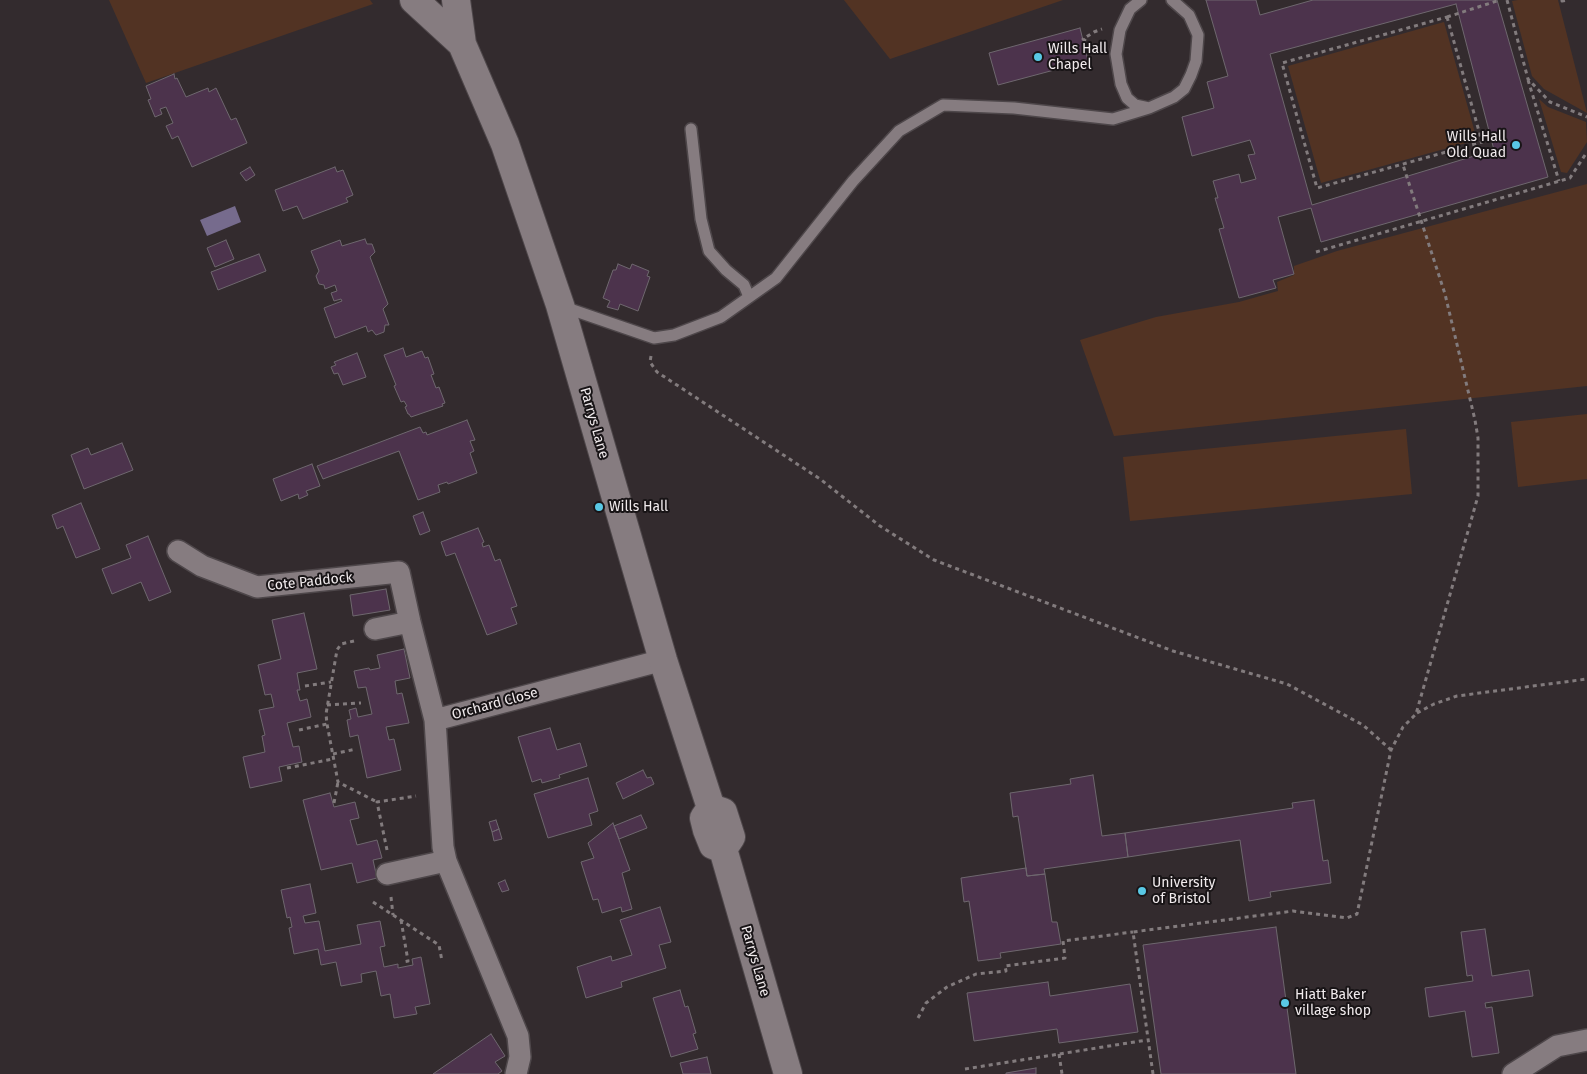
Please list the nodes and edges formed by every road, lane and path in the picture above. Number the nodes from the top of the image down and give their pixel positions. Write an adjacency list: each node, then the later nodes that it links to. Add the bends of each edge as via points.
1 (414, 0): 10 (main road, Parrys Lane)
2 (456, 0): 10 (main road, Parrys Lane)
3 (1141, 0): 12 (lane, via 1130,9 1120,30 1116,54 1127,98 1135,106)
4 (1172, 0): 12 (lane, via 1189,15 1198,35 1196,61 1184,89)
5 (1500, 0): 9 (path)
6 (1507, 0): 11 (path)
7 (1562, 0): 8 (path)
8 (1567, 0)
9 (1447, 17): 16 (path, via 1482,142); 16 (path, via 1282,63 1317,188)
10 (462, 44): 21 (main road, Parrys Lane, via 504,144)
11 (1528, 79): 13 (path, via 1550,102); 17 (path)
12 (1149, 108): 20 (lane, via 1113,119 943,104 899,130 853,181 776,278)
13 (1587, 118)
14 (691, 129): 20 (lane, via 701,219 709,251 744,285)
15 (1587, 152): 17 (path, via 1570,178)
16 (1403, 165): 18 (path)
17 (1559, 181): 18 (path)
18 (1421, 221): 19 (path); 32 (path, via 1445,294 1475,420 1478,496)
19 (1316, 252)
20 (749, 297): 22 (lane, via 721,317)
21 (560, 306): 22 (lane); 26 (main road, Parrys Lane)
22 (654, 338): 37 (path, via 650,362 657,372 804,468 880,526 934,560 1173,651 1287,684 1363,725)
23 (178, 551): 24 (street, Cote Paddock, via 202,566 257,587 399,572)
24 (410, 622): 25 (street); 33 (street, Cote Paddock)
25 (375, 629): 28 (path, via 377,636 341,644)
26 (664, 660): 33 (street, Orchard Close); 59 (main road, Parrys Lane, via 711,808 723,812 732,837 723,849)
27 (1587, 679): 32 (path, via 1457,696)
28 (331, 682): 29 (path); 31 (path)
29 (305, 686)
30 (360, 703): 31 (path)
31 (327, 705): 34 (path)
32 (1416, 714): 37 (path, via 1403,726)
33 (435, 720): 42 (street, Orchard Close)
34 (327, 724): 35 (path); 38 (path)
35 (298, 730)
36 (356, 749): 38 (path)
37 (1391, 750): 50 (path, via 1357,914 1347,918 1293,911)
38 (333, 754): 39 (path)
39 (334, 759): 40 (path); 41 (path)
40 (287, 768)
41 (338, 782): 43 (path); 44 (path)
42 (439, 792): 43 (path); 45 (street, Orchard Close)
43 (377, 802): 46 (path, via 389,860 384,861)
44 (334, 803)
45 (446, 861): 46 (street); 58 (street, Orchard Close, via 518,1036 520,1057)
46 (387, 874): 48 (path)
47 (373, 902): 48 (path)
48 (393, 915): 49 (path)
49 (400, 920): 51 (path, via 439,945); 52 (path, via 408,961)
50 (1132, 932): 53 (path, via 1063,941 1065,958 1004,966 1006,972 976,974 947,987 926,1003); 54 (path)
51 (442, 961)
52 (402, 962)
53 (918, 1018)
54 (1147, 1040): 56 (path); 61 (path)
55 (1587, 1040): 62 (street, via 1556,1046)
56 (1059, 1054): 57 (path); 60 (path)
57 (965, 1069)
58 (516, 1074)
59 (788, 1074)
60 (1062, 1074)
61 (1153, 1074)
62 (1513, 1074)

